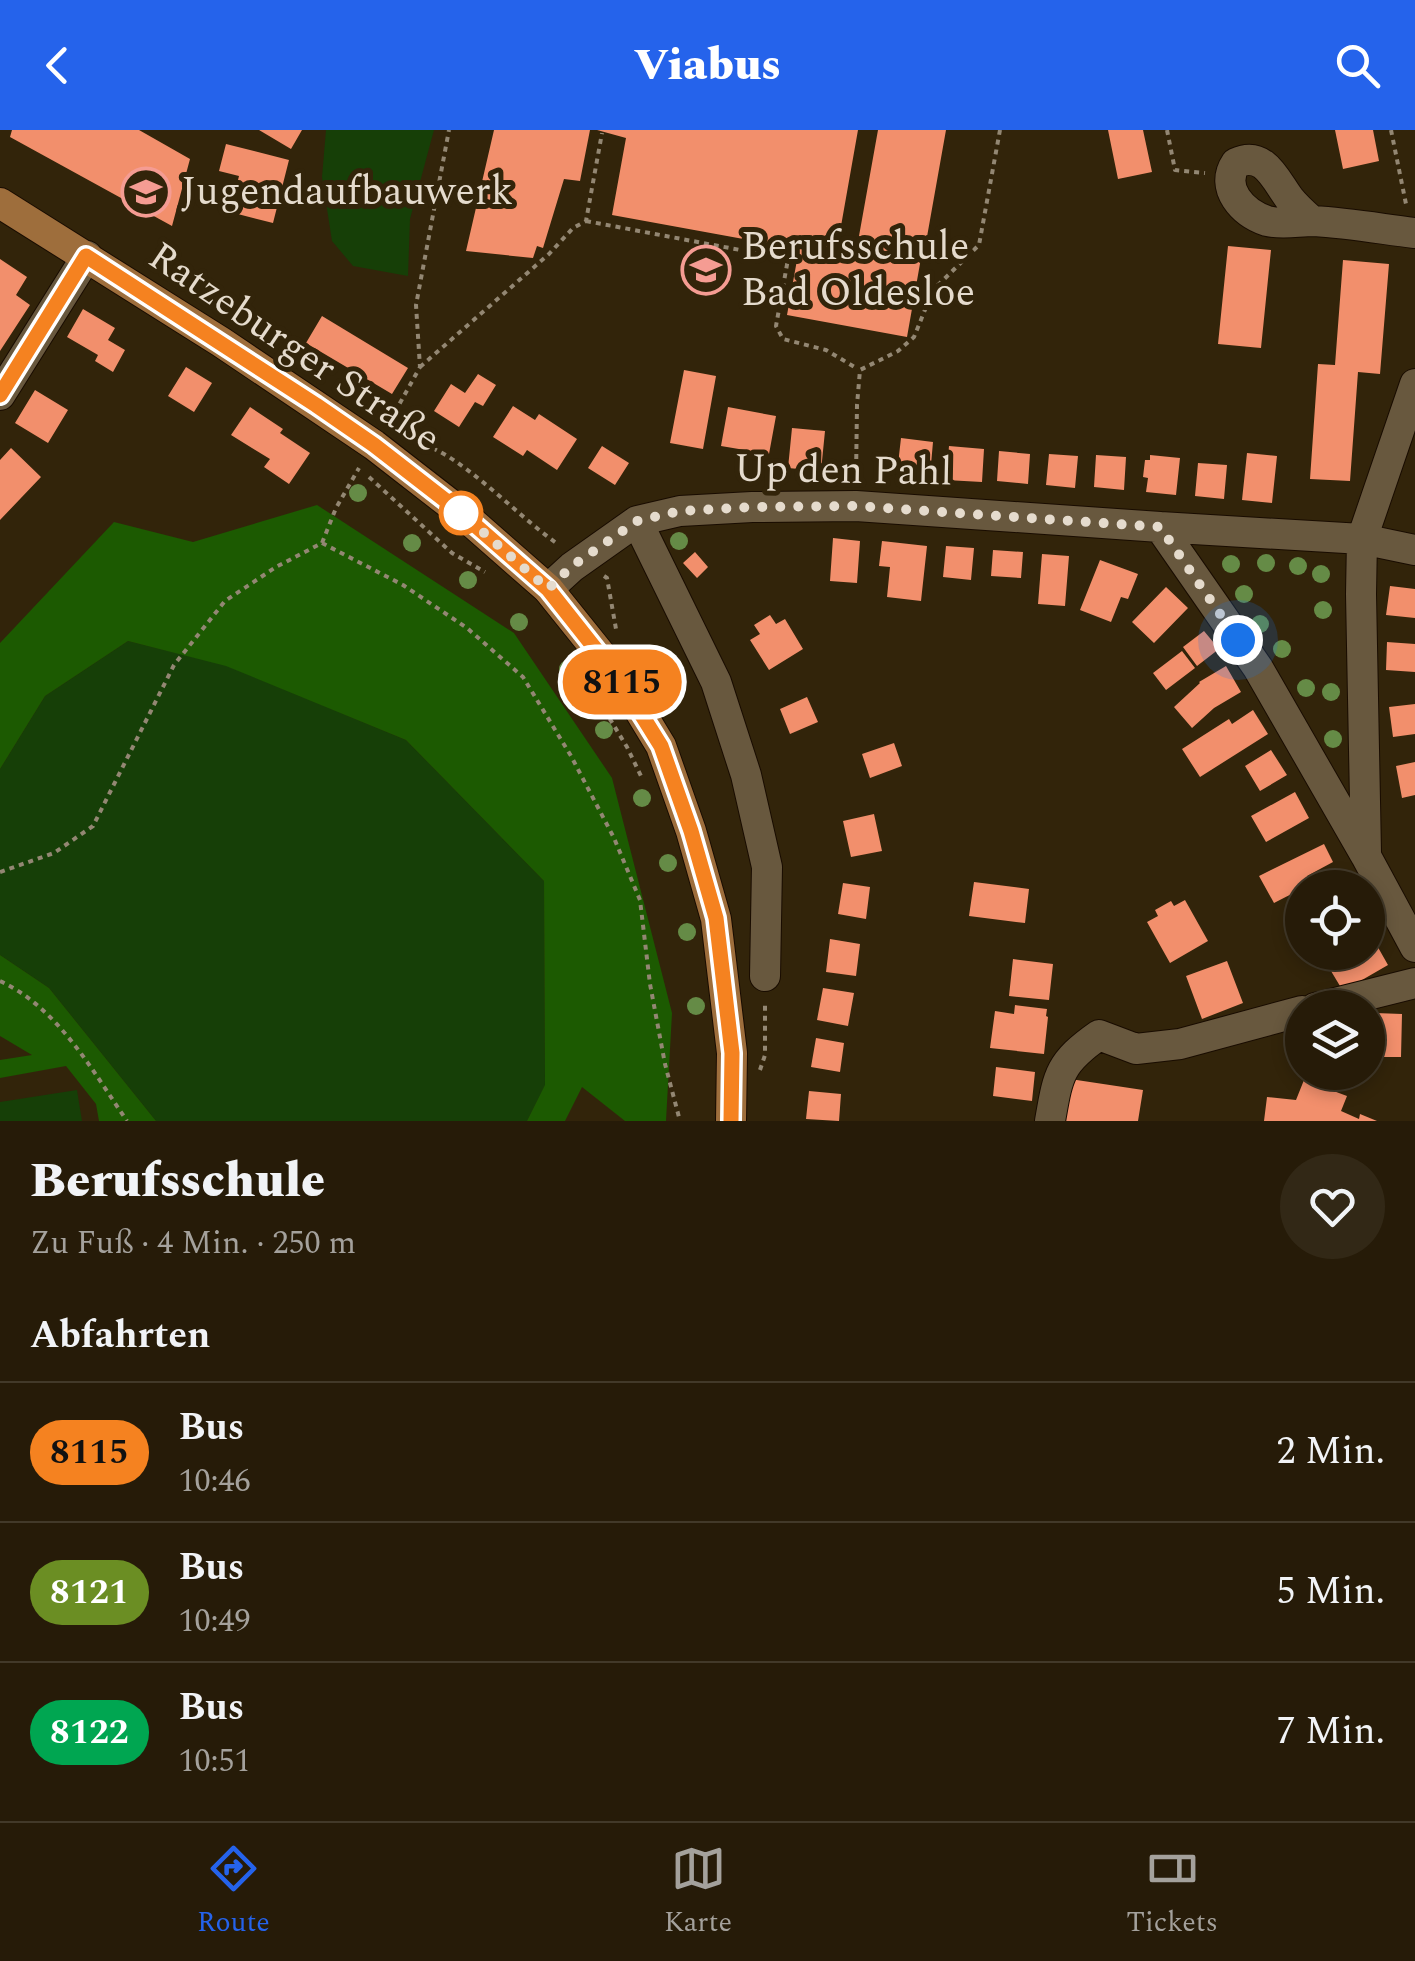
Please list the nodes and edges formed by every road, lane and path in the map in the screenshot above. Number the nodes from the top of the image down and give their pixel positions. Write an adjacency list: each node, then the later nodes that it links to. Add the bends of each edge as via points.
1 (449, 130): 14 (path, via 416,305)
2 (1000, 130): 15 (path, via 979,245 933,290 914,337)
3 (1167, 130): 6 (path, via 1175,170)
4 (1390, 130): 10 (path)
5 (602, 133): 9 (path)
6 (1230, 176): 8 (street, via 1233,194 1252,214 1282,224); 8 (street, via 1245,158 1264,164)
7 (0, 203): 11 (main road, Ratzeburger Straße)
8 (1312, 221): 10 (street)
9 (586, 222): 14 (path); 15 (path, via 788,260 776,326 783,339 826,350)
10 (1414, 233)
11 (86, 256): 17 (street); 30 (main road, Ratzeburger Straße, via 374,445)
12 (158, 268): 13 (path)
13 (186, 287)
14 (420, 366): 18 (path)
15 (860, 370): 22 (path)
16 (1415, 384): 25 (street)
17 (0, 395)
18 (387, 425)
19 (414, 440): 28 (path, via 447,456)
20 (351, 460): 21 (path)
21 (359, 468): 26 (path); 29 (path, via 452,553)
22 (856, 506): 23 (street, Up den Pahl, via 680,511); 24 (street, Up den Pahl)
23 (637, 521): 28 (street, Up den Pahl); 37 (street, via 716,682 746,776 767,867)
24 (1160, 527): 25 (street, Up den Pahl); 34 (street, via 1258,668)
25 (1362, 539): 27 (street, Up den Pahl); 34 (street)
26 (322, 543): 35 (path, via 225,601 174,665 93,826 54,852); 44 (path, via 404,584 523,678 571,756 640,900 664,1064)
27 (1415, 550)
28 (581, 560): 30 (street, Up den Pahl); 31 (path, via 608,578)
29 (484, 571)
30 (548, 589): 45 (main road, Ratzeburger Straße, via 620,680 661,746 691,831 716,918 732,1053)
31 (616, 632)
32 (590, 686): 33 (path)
33 (643, 779)
34 (1366, 856): 36 (street)
35 (0, 872)
36 (1415, 947)
37 (765, 976): 42 (path)
38 (0, 981): 43 (path, via 54,1020)
39 (1415, 982): 40 (street)
40 (1384, 990)
41 (1285, 1016): 46 (street, via 1180,1044 1136,1048 1099,1036 1077,1050 1059,1074)
42 (760, 1071)
43 (126, 1121)
44 (680, 1121)
45 (731, 1121)
46 (1050, 1121)

